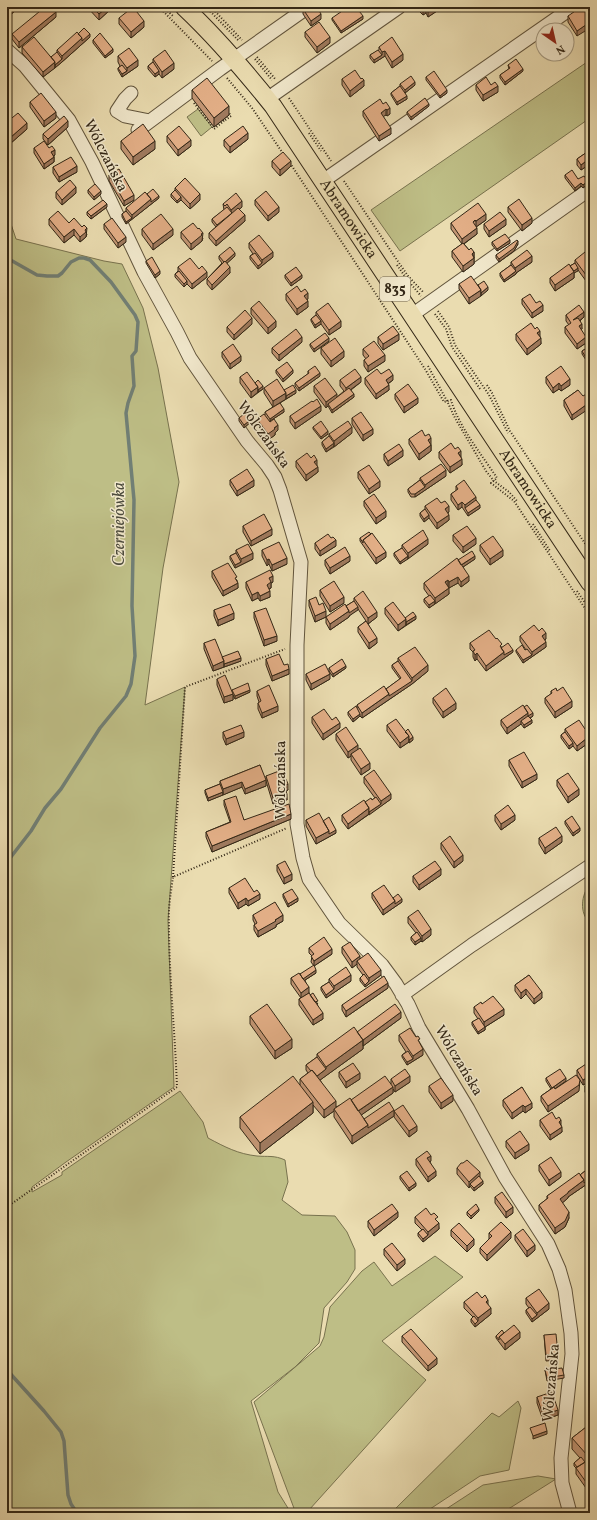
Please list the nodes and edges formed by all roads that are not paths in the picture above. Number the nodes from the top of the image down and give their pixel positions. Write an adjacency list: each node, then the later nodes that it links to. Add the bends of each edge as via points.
1 (184, 7): 6 (main road, Abramowicka / 835)
2 (308, 7): 6 (street)
3 (399, 7): 8 (street)
4 (574, 7): 11 (street)
5 (7, 50): 16 (street, Wólczańska, via 25,66 69,120 92,162 144,272 190,358 275,477 301,562 297,644 297,824 303,858 315,889 339,922 382,965)
6 (225, 65): 8 (main road, Abramowicka / 835); 9 (street)
7 (131, 93): 9 (street, via 117,111 125,116)
8 (267, 99): 11 (main road, Abramowicka / 835)
9 (150, 121): 10 (street)
10 (138, 130)
11 (323, 181): 13 (main road, Abramowicka / 835)
12 (590, 189): 13 (street)
13 (412, 315): 14 (main road, Abramowicka / 835)
14 (590, 583)
15 (590, 866): 16 (street)
16 (402, 995): 17 (street, Wólczańska, via 505,1178 548,1244 560,1269 572,1333 561,1458 562,1483)
17 (570, 1513)

